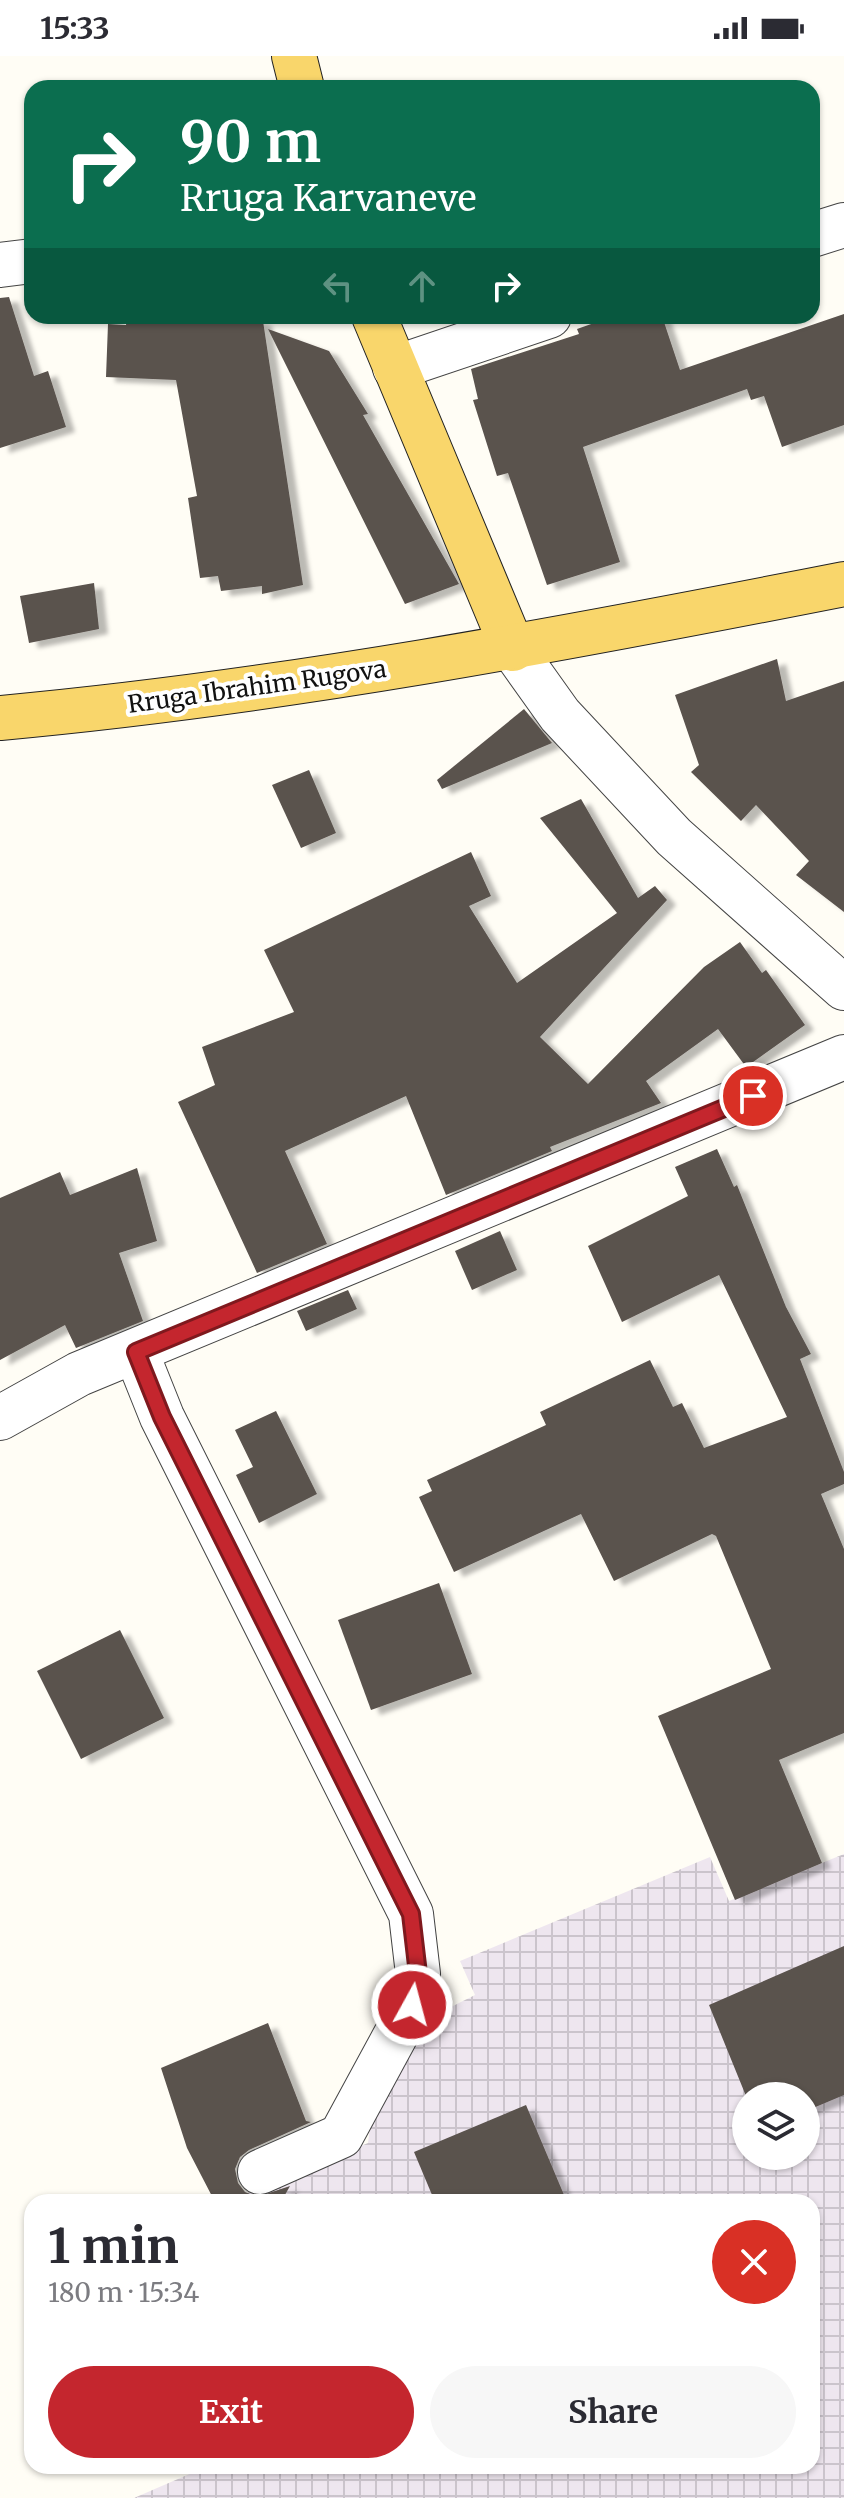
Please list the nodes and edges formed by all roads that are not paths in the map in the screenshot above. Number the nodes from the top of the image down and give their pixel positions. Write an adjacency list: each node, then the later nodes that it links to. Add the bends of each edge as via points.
1 (844, 225): 2 (street)
2 (820, 232)
3 (24, 262): 4 (street)
4 (0, 265)
5 (377, 324): 7 (main road)
6 (525, 324): 7 (street)
7 (395, 368): 9 (main road)
8 (844, 584): 9 (main road, Rruga Ibrahim Rugova)
9 (513, 649): 10 (main road, Rruga Ibrahim Rugova, via 120,707); 11 (street, via 560,715 674,837)
10 (0, 718)
11 (844, 988)
12 (844, 1057): 13 (street)
13 (136, 1352): 14 (street, via 79,1374); 15 (street, via 162,1417 411,1914 418,1974 412,2005 341,2136)
14 (0, 1418)
15 (260, 2172)

